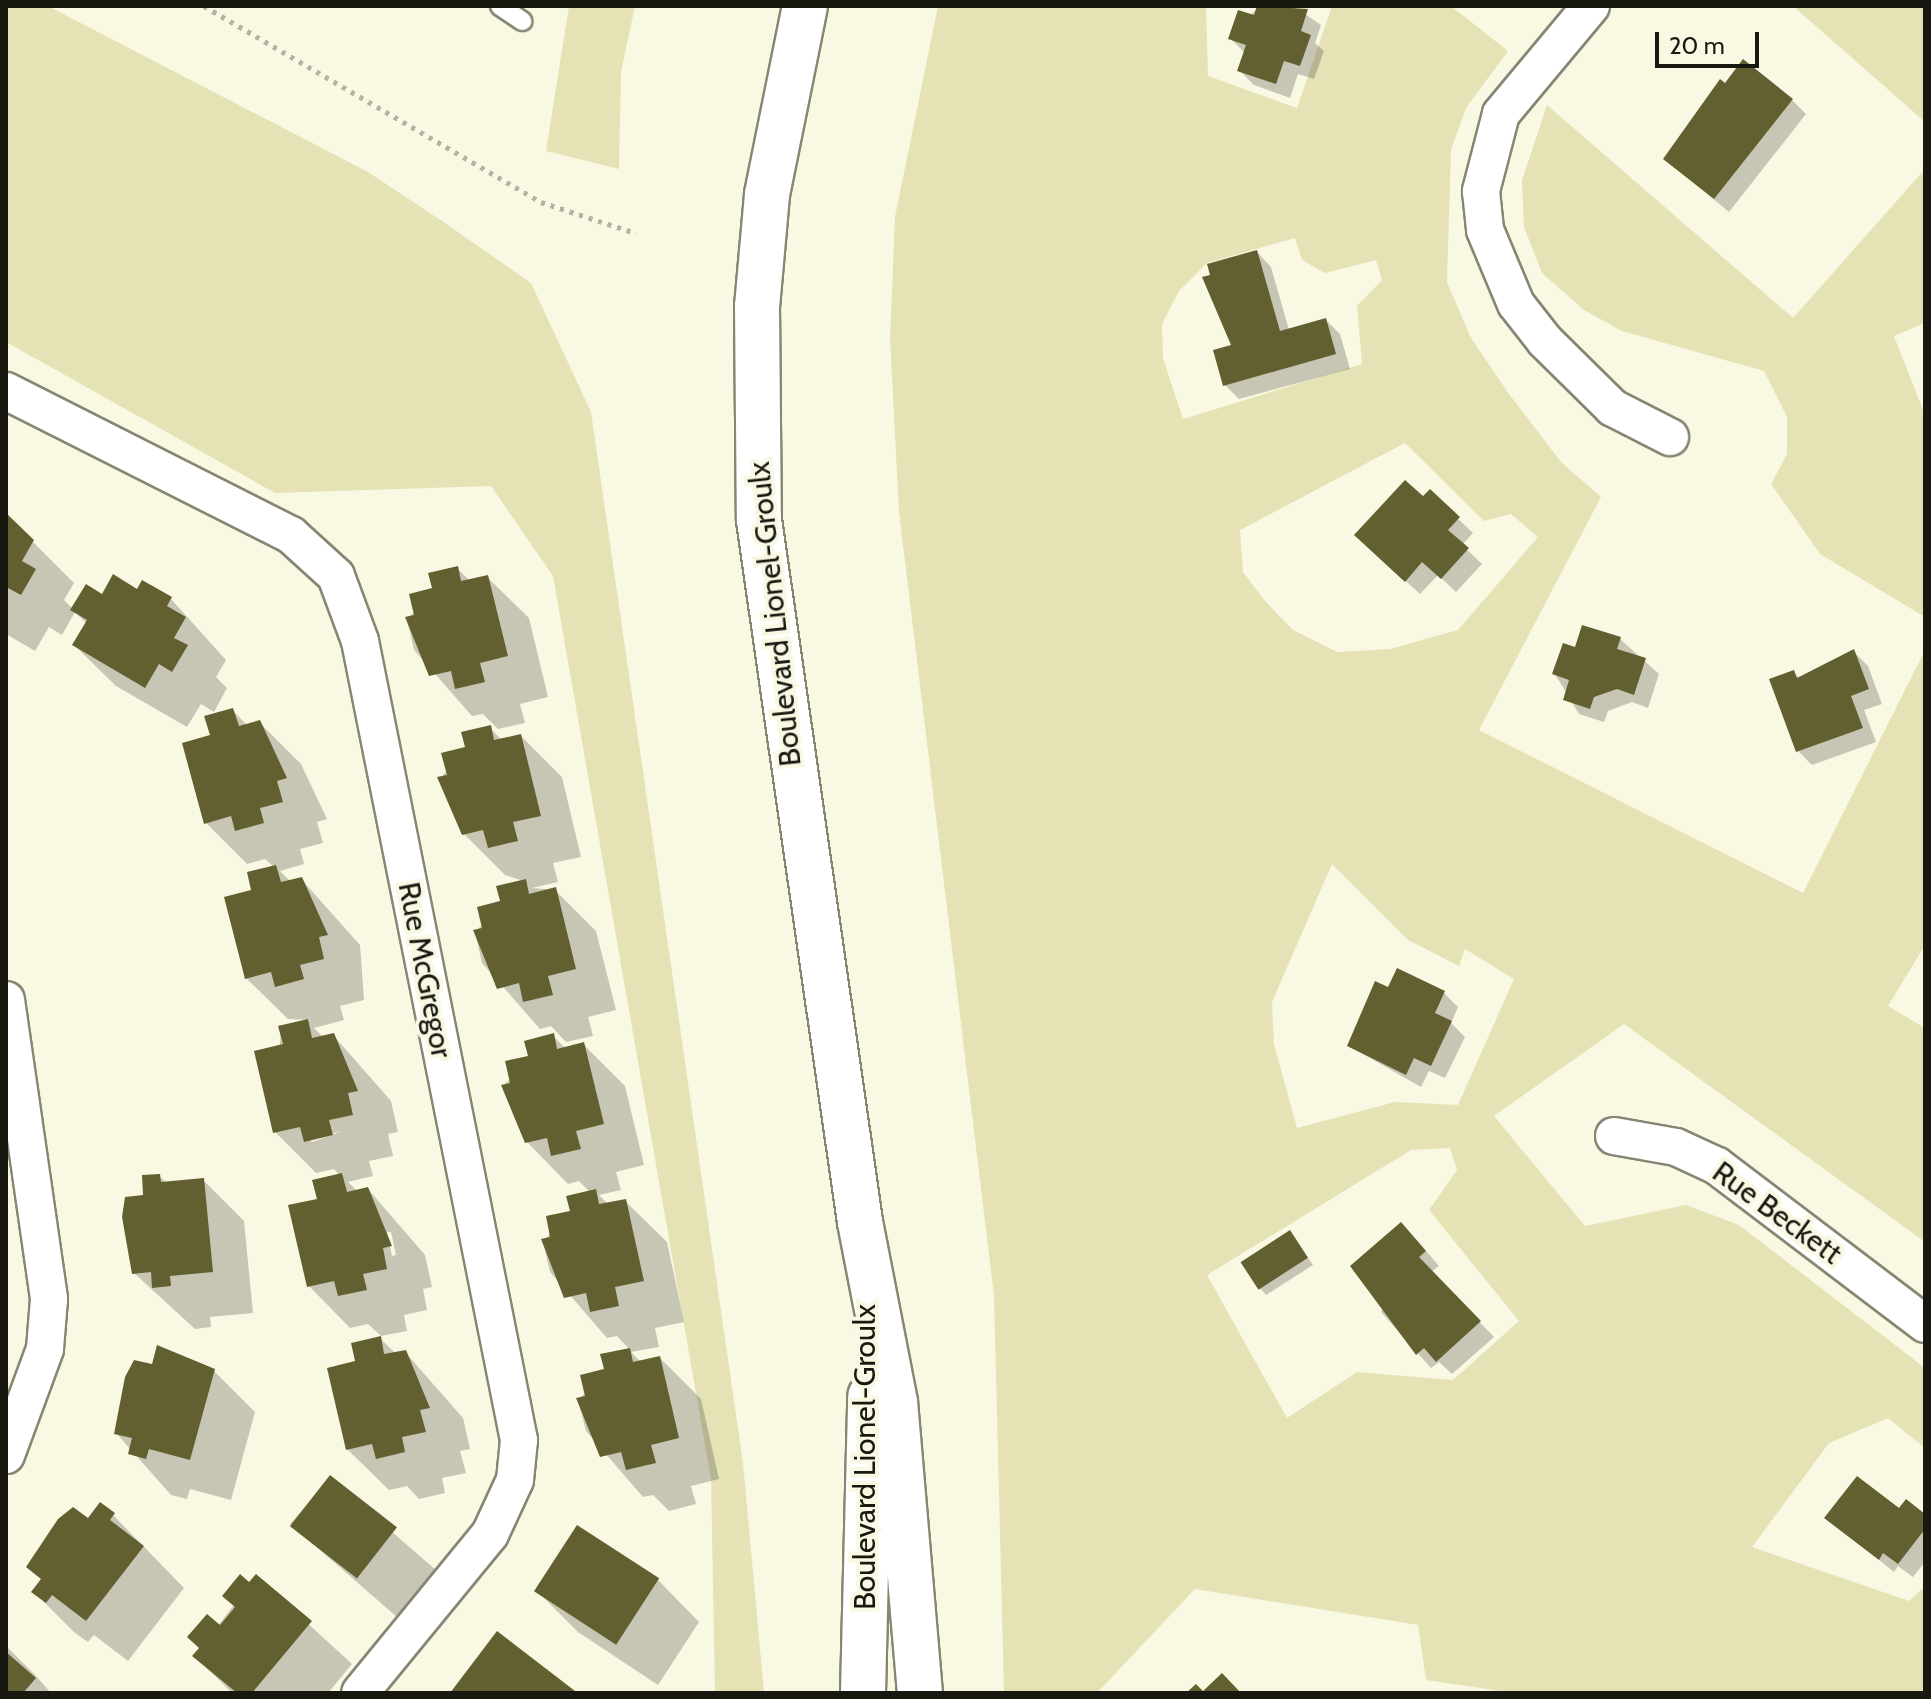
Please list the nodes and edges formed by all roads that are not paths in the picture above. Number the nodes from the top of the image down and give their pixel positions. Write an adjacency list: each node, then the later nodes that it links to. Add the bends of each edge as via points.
1 (500, 6): 4 (lane)
2 (805, 6): 9 (main road, Boulevard Lionel-Groulx, via 767,195 757,306 758,504 774,656)
3 (1591, 6): 6 (street, via 1501,114 1481,191 1485,230 1516,304 1545,341 1613,408)
4 (522, 21)
5 (6, 391): 12 (street, Rue McGregor, via 291,535 336,576 360,641 519,1440 515,1480 490,1534)
6 (1670, 437)
7 (6, 1000): 11 (street, via 49,1299 45,1349)
8 (1614, 1136): 10 (street, Rue Beckett, via 1676,1147 1717,1166)
9 (860, 1222): 13 (main road, Boulevard Lionel-Groulx, via 871,1403); 14 (main road, Boulevard Lionel-Groulx, via 897,1417)
10 (1925, 1324)
11 (6, 1455)
12 (360, 1693)
13 (863, 1693)
14 (920, 1693)

